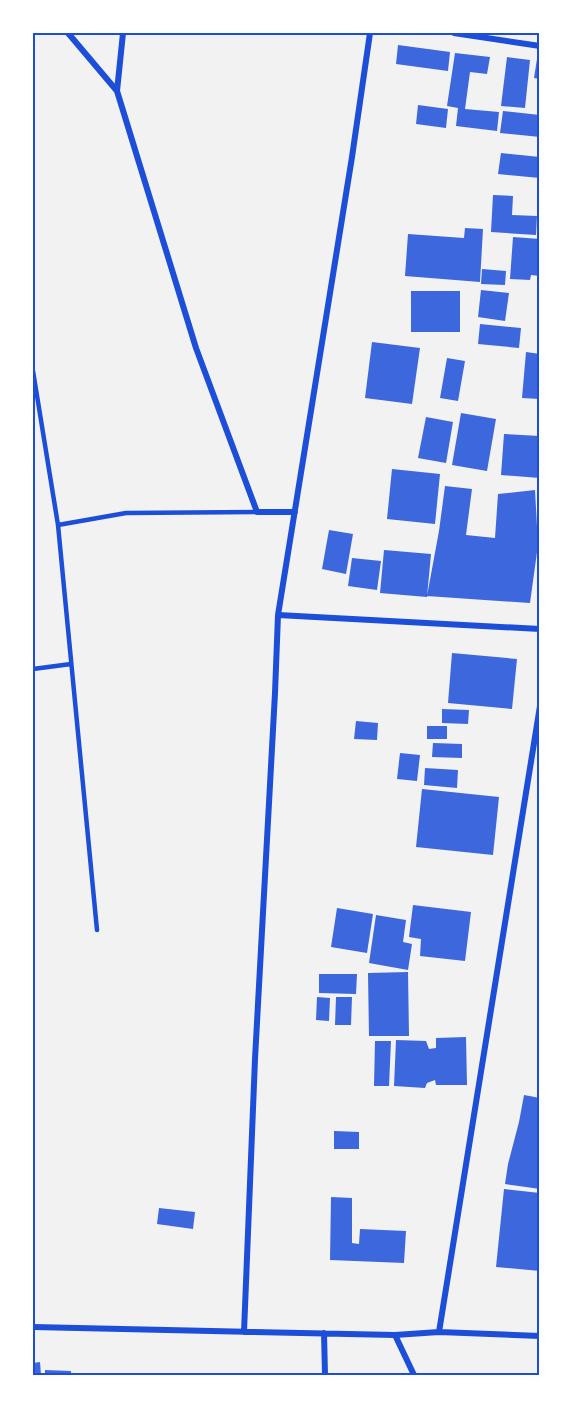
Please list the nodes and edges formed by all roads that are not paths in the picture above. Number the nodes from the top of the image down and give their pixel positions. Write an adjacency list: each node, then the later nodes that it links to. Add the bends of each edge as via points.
1 (68, 33): 6 (street)
2 (123, 33): 6 (street)
3 (370, 33): 9 (street)
4 (454, 33): 5 (street)
5 (540, 46)
6 (117, 91): 8 (street, via 196,348)
7 (33, 371): 10 (lane)
8 (257, 512): 9 (street); 10 (lane, via 126,513)
9 (294, 512): 11 (street)
10 (58, 525): 13 (lane)
11 (278, 615): 12 (street); 18 (street)
12 (540, 629)
13 (71, 664): 14 (lane); 16 (lane)
14 (33, 669)
15 (540, 706): 19 (street)
16 (97, 930)
17 (33, 1327): 18 (street)
18 (244, 1332): 20 (street)
19 (439, 1332): 21 (street); 22 (street)
20 (324, 1333): 21 (street); 23 (street)
21 (395, 1335): 24 (street)
22 (540, 1336)
23 (326, 1375)
24 (414, 1375)

